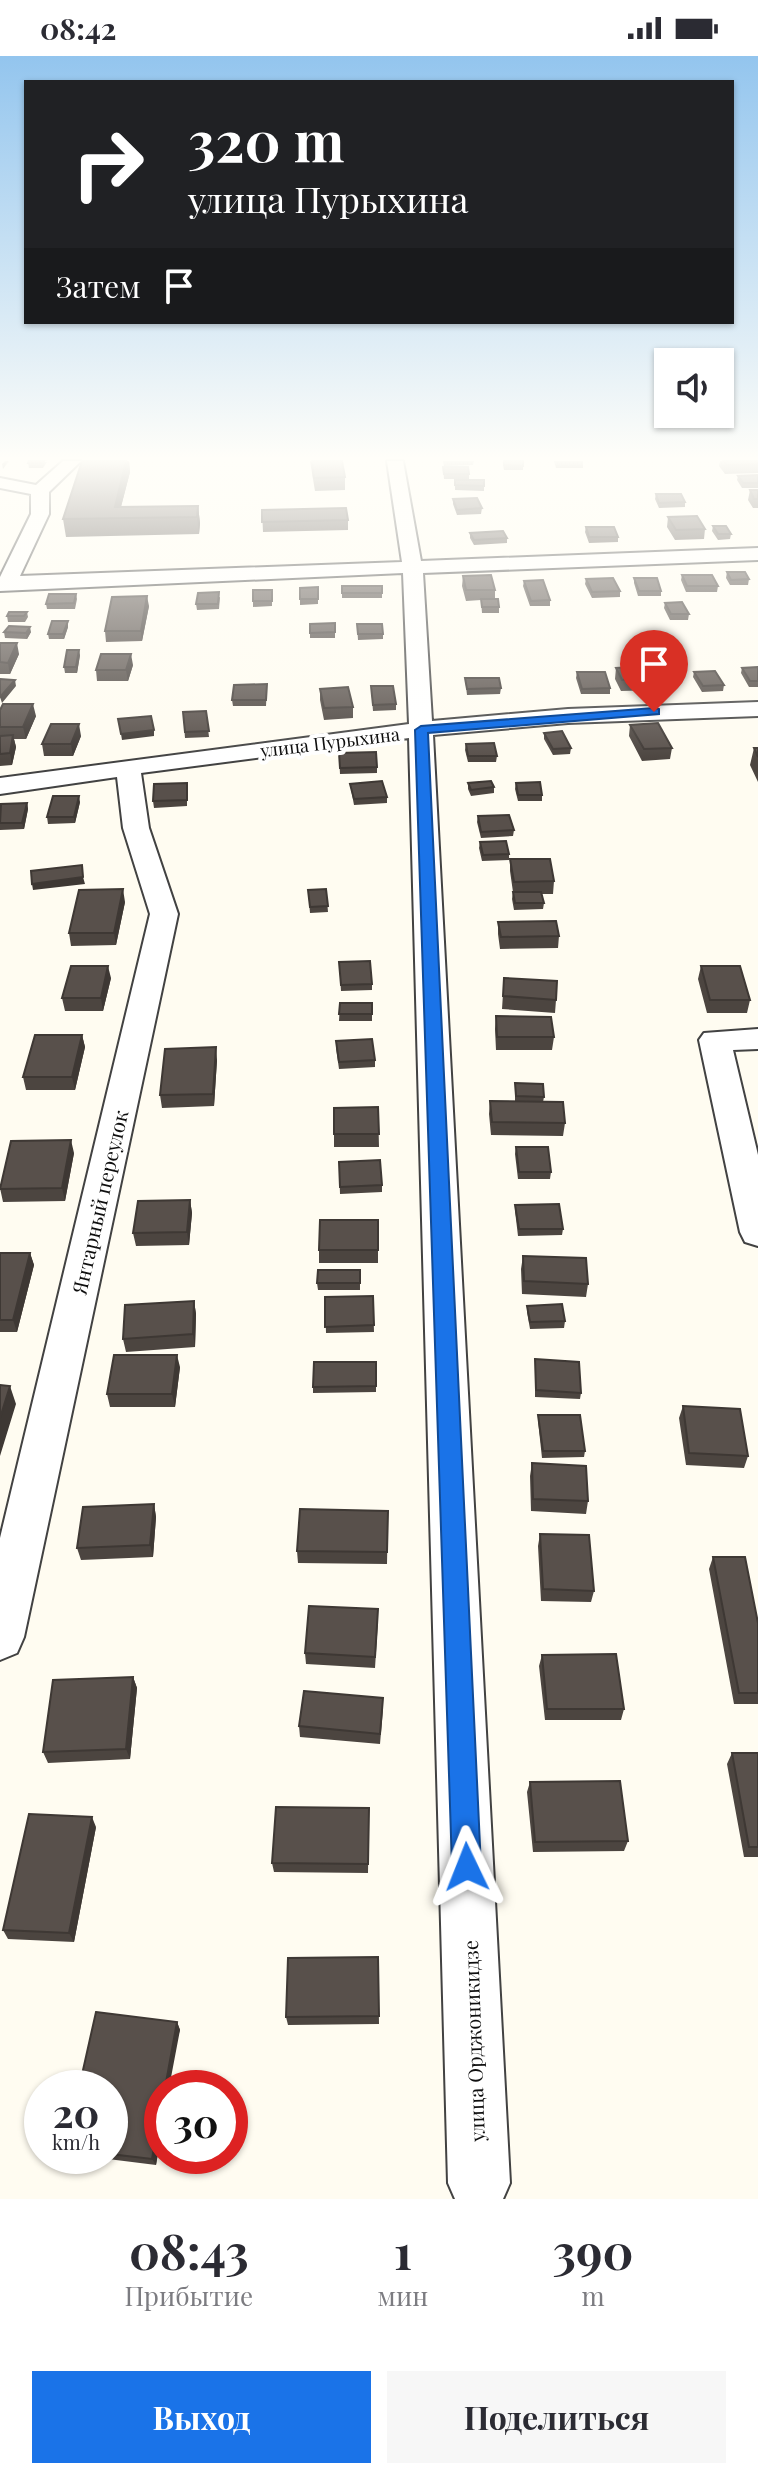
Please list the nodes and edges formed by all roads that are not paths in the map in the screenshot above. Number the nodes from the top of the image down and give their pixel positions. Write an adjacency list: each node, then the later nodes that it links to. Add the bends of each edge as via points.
1 (15, 561): 5 (street)
2 (412, 561): 4 (street, улица Орджоникидзе)
3 (597, 561): 4 (street)
4 (413, 569): 5 (street); 7 (street, улица Орджоникидзе)
5 (3, 583)
6 (758, 709): 7 (street, улица Пурыхина, via 684,709)
7 (421, 730): 8 (street, улица Пурыхина); 13 (street, улица Орджоникидзе)
8 (128, 769): 9 (street, улица Пурыхина); 12 (street, Янтарный переулок, via 136,828 164,914)
9 (0, 786)
10 (758, 1039): 11 (street, via 715,1040)
11 (758, 1232)
12 (0, 1637)
13 (479, 2183)

